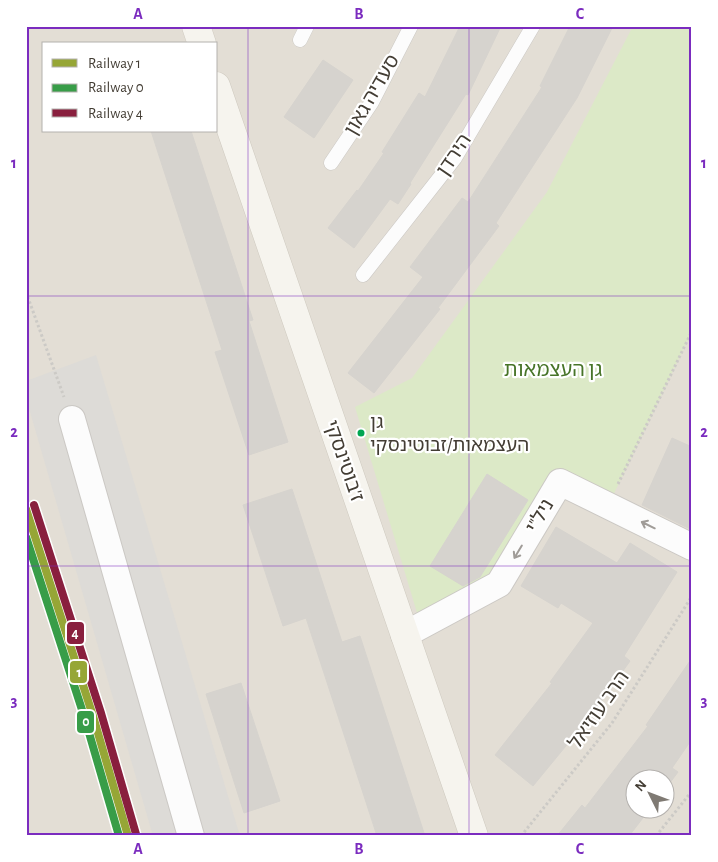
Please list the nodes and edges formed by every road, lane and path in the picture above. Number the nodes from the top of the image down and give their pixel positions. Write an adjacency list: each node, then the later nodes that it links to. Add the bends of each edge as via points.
1 (196, 26): 6 (street)
2 (307, 26): 5 (lane)
3 (411, 26): 8 (lane, סעדיה גאון, via 372,102)
4 (533, 26): 9 (lane, הירדן, via 455,158)
5 (300, 40)
6 (201, 42)
7 (218, 92): 16 (street, ז'בוטינסקי)
8 (331, 163)
9 (364, 275)
10 (26, 292): 12 (path)
11 (692, 331): 13 (path)
12 (72, 419): 18 (street)
13 (608, 506): 14 (street, ניל"י, one-way to 13); 16 (street, ניל"י, one-way to 16, via 560,482 499,584)
14 (692, 547)
15 (692, 596): 20 (path, הרב עוזיאל, via 612,723)
16 (404, 635): 19 (street, ז'בוטינסקי)
17 (692, 791): 21 (path)
18 (191, 836)
19 (474, 836)
20 (521, 836)
21 (656, 836)

